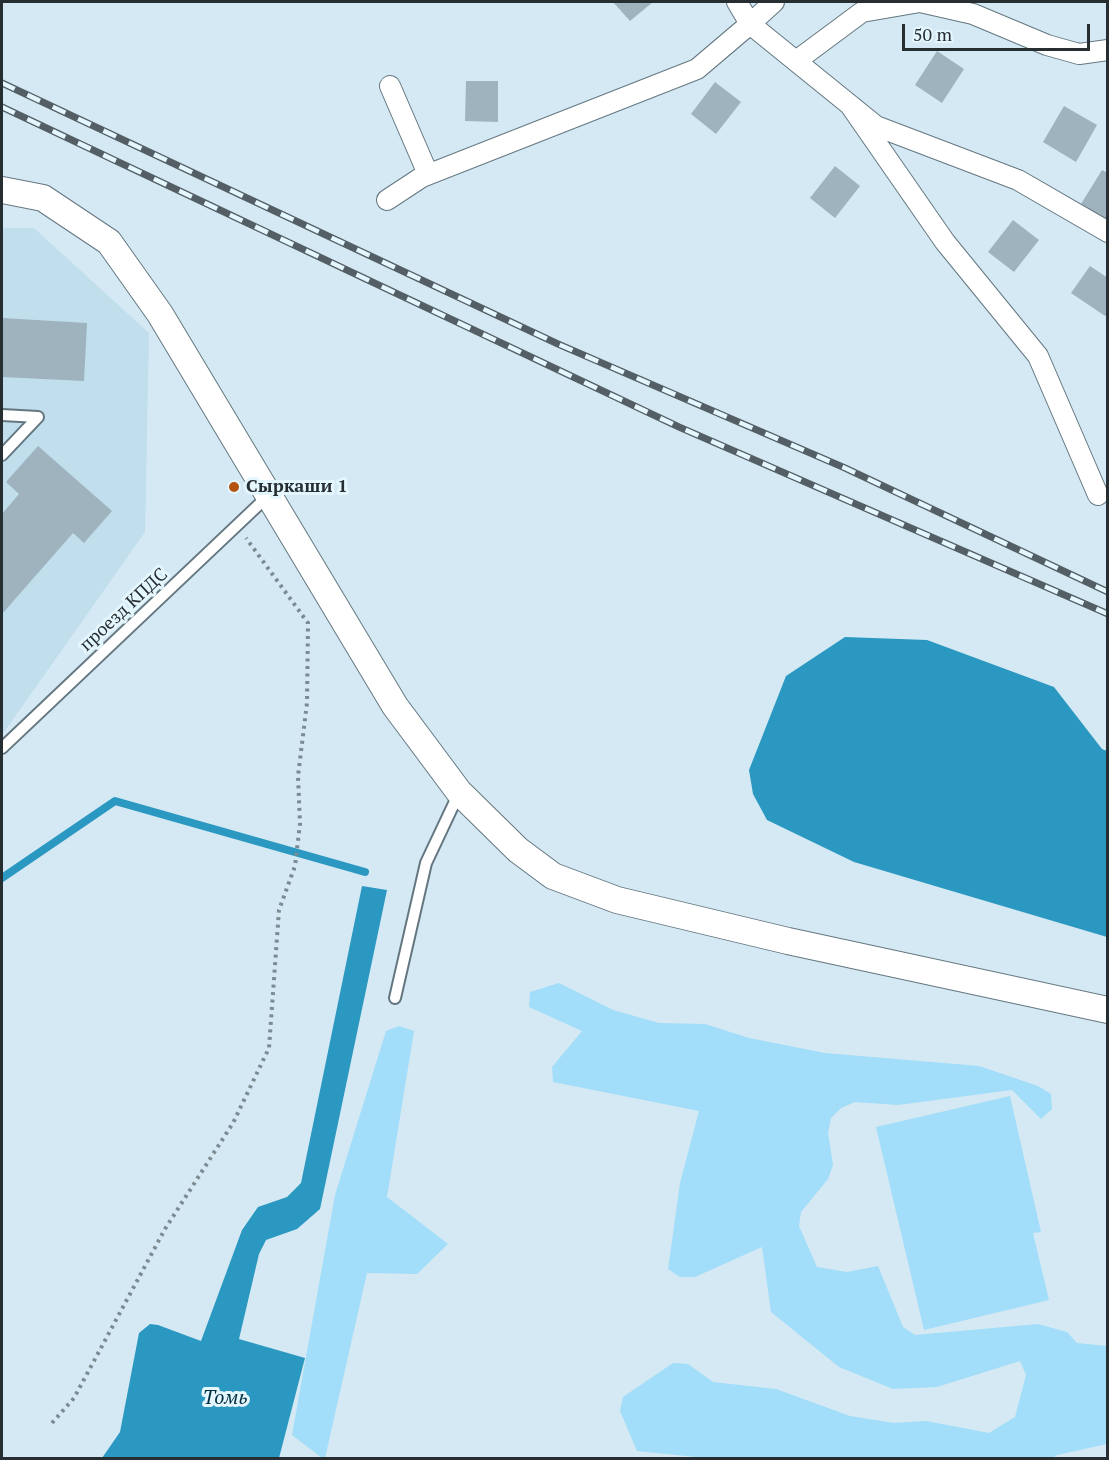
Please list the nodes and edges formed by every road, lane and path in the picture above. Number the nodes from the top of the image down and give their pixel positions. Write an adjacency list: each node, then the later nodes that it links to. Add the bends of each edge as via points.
1 (737, 2): 3 (street)
2 (774, 2): 3 (street)
3 (750, 24): 5 (street); 8 (street, via 697,69)
4 (1107, 50): 5 (street, via 1078,54 972,14 920,2 862,12)
5 (796, 61): 7 (street)
6 (390, 86): 8 (street)
7 (850, 105): 11 (street, via 876,126 1018,180); 15 (street, via 945,242 1038,356)
8 (428, 174): 10 (street)
9 (2, 190): 14 (street, via 43,198 109,242 160,314)
10 (387, 200)
11 (1107, 232)
12 (2, 415): 13 (lane, via 38,417)
13 (2, 455)
14 (269, 495): 16 (lane, проезд КПДС); 18 (street, via 395,706)
15 (1098, 495)
16 (233, 528): 17 (lane, проезд КПДС); 21 (path, via 249,541 308,623 307,703 298,776 300,824 294,866 279,910 269,1048 234,1123 165,1229 74,1398)
17 (2, 748)
18 (459, 792): 19 (lane, via 426,862); 20 (street, via 518,850 553,876 617,900)
19 (395, 998)
20 (1107, 1010)
21 (52, 1423)

